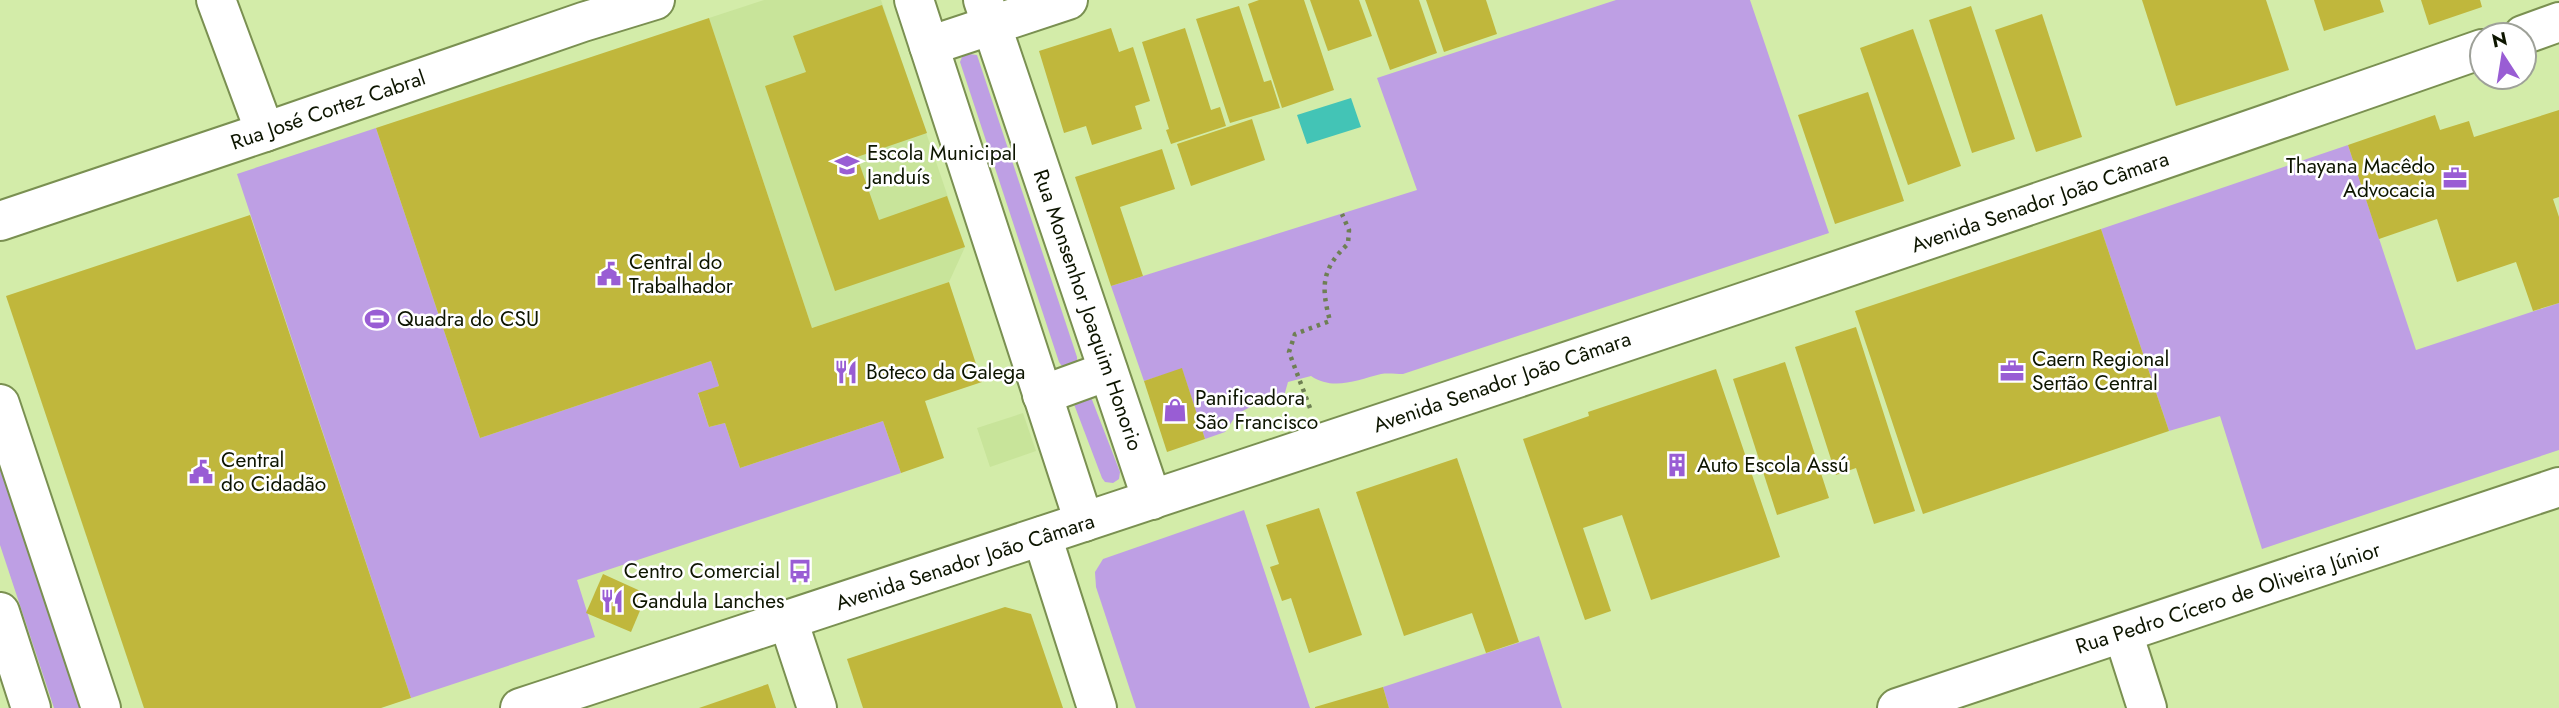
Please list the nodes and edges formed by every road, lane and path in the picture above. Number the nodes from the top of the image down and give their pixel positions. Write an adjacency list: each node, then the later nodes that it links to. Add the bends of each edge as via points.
1 (216, 0): 11 (street)
2 (655, 0): 5 (street, Rua José Cortez Cabral)
3 (914, 0): 9 (street)
4 (1068, 0): 6 (street)
5 (580, 11): 11 (street, Rua José Cortez Cabral)
6 (987, 13): 9 (street); 14 (street, Rua Monsenhor Joaquim Honorio)
7 (2559, 22): 8 (street)
8 (2538, 30)
9 (929, 46): 15 (street)
10 (2468, 54): 19 (street, Avenida Senador João Câmara)
11 (265, 132): 13 (street, Rua José Cortez Cabral)
12 (1342, 214): 17 (path, via 1349,230 1348,244 1326,273 1324,297 1330,321 1295,334 1289,352)
13 (0, 221)
14 (1108, 371): 15 (street); 19 (street, Rua Monsenhor Joaquim Honorio)
15 (1042, 395): 20 (street)
16 (1, 408): 26 (street)
17 (1311, 409)
18 (2559, 487): 24 (street, Rua Pedro Cícero de Oliveira Júnior)
19 (1152, 500): 20 (street, Avenida Senador João Câmara)
20 (1084, 522): 21 (street, Avenida Senador João Câmara)
21 (1042, 536): 23 (street, Avenida Senador João Câmara); 29 (street)
22 (0, 612): 25 (street)
23 (788, 620): 27 (street, Avenida Senador João Câmara); 28 (street)
24 (2123, 632): 30 (street, Rua Pedro Cícero de Oliveira Júnior); 31 (street)
25 (31, 708)
26 (101, 708)
27 (520, 708)
28 (817, 708)
29 (1097, 708)
30 (1897, 708)
31 (2147, 708)

